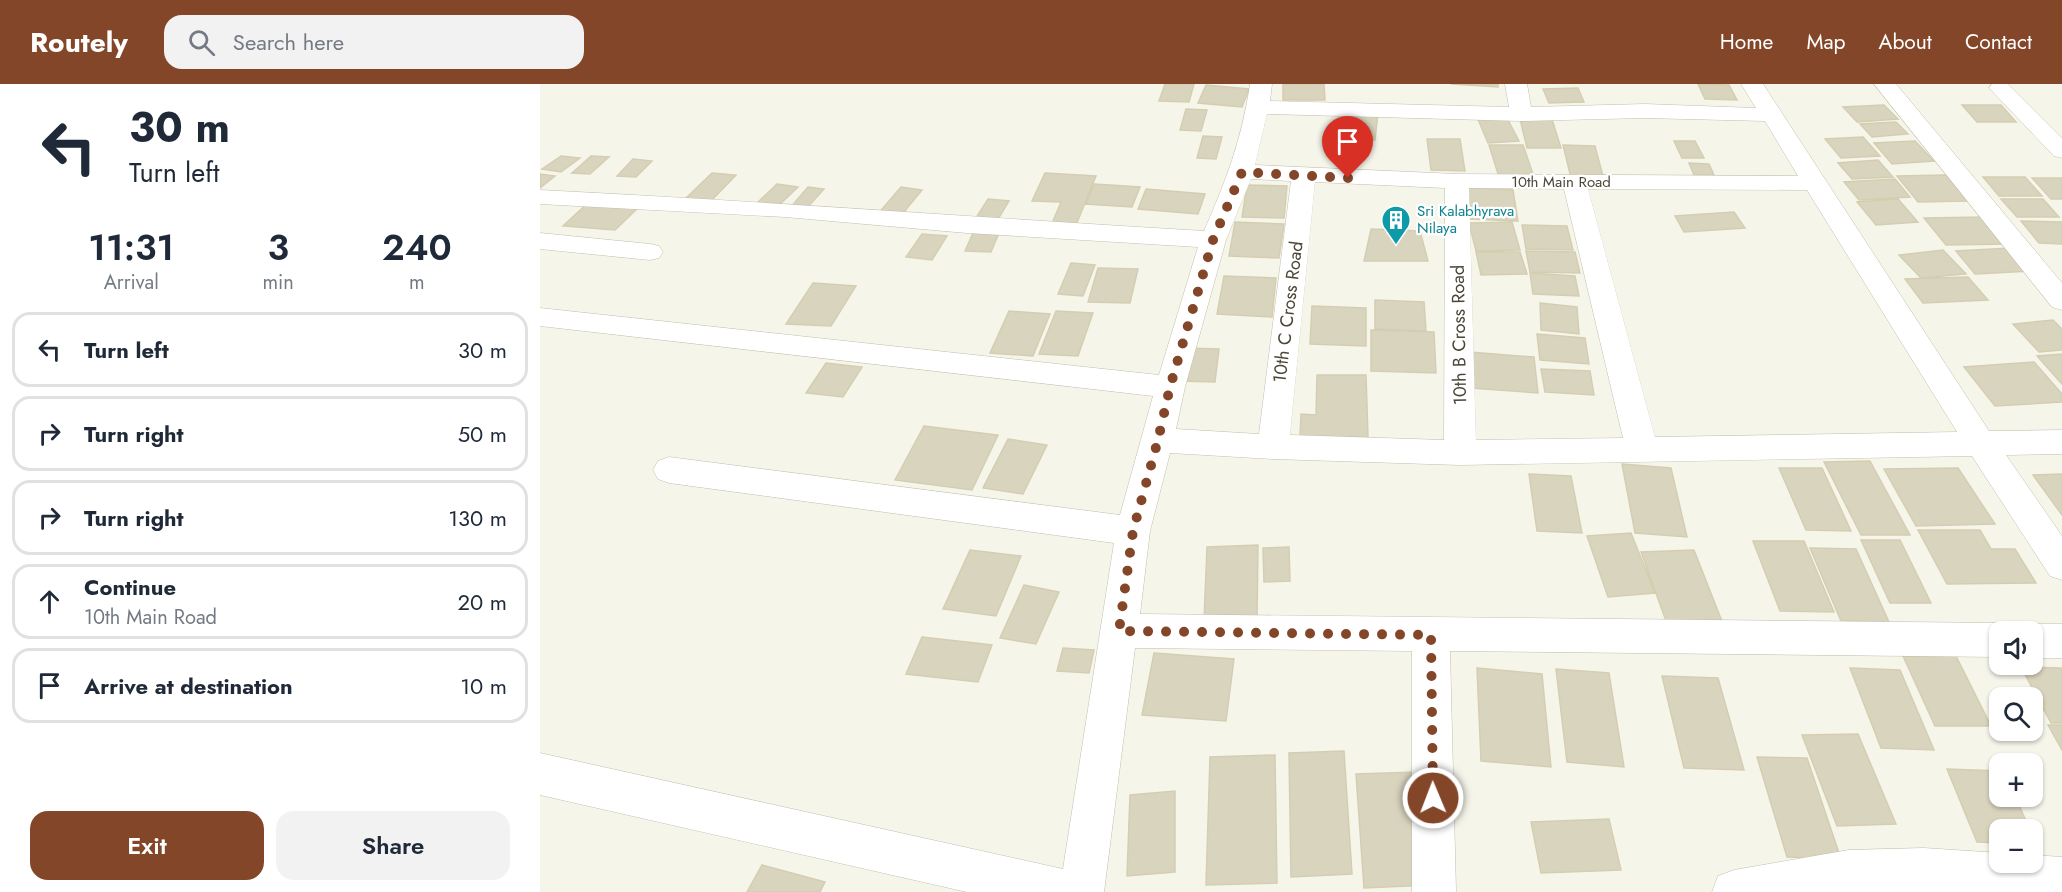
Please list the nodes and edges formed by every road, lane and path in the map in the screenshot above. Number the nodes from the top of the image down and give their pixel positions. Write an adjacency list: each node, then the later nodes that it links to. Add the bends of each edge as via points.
1 (1516, 84): 6 (street)
2 (1752, 84): 7 (street)
3 (1885, 84): 18 (street)
4 (2000, 88): 8 (street)
5 (1259, 96): 6 (street, via 1381,101); 9 (street)
6 (1521, 114): 7 (street, via 1642,102)
7 (1773, 115): 13 (street)
8 (2062, 151)
9 (1242, 172): 10 (street, 10th Main Road); 15 (street)
10 (1304, 176): 11 (street, 10th Main Road); 24 (street, 10th C Cross Road)
11 (1456, 181): 12 (street, 10th Main Road); 26 (street, 10th B Cross Road)
12 (1574, 182): 13 (street, 10th Main Road); 25 (street)
13 (1817, 183): 23 (street)
14 (540, 197): 15 (street)
15 (1213, 240): 20 (street)
16 (540, 242): 17 (street)
17 (650, 252)
18 (2062, 301)
19 (540, 317): 20 (street)
20 (1170, 387): 21 (street)
21 (1158, 440): 24 (street); 28 (street)
22 (2062, 442): 23 (street)
23 (1981, 444): 25 (street); 29 (street)
24 (1273, 447): 26 (street)
25 (1642, 449): 26 (street)
26 (1460, 453)
27 (669, 470): 28 (street)
28 (1133, 531): 30 (street)
29 (2062, 565)
30 (1119, 631): 31 (street); 39 (street)
31 (1431, 635): 32 (street); 40 (street)
32 (1989, 640)
33 (2043, 641): 34 (street)
34 (2062, 641)
35 (540, 774): 38 (street)
36 (2062, 879): 37 (street)
37 (1929, 881): 41 (street, via 1850,872)
38 (1066, 892)
39 (1082, 892)
40 (1434, 892)
41 (1734, 892)

